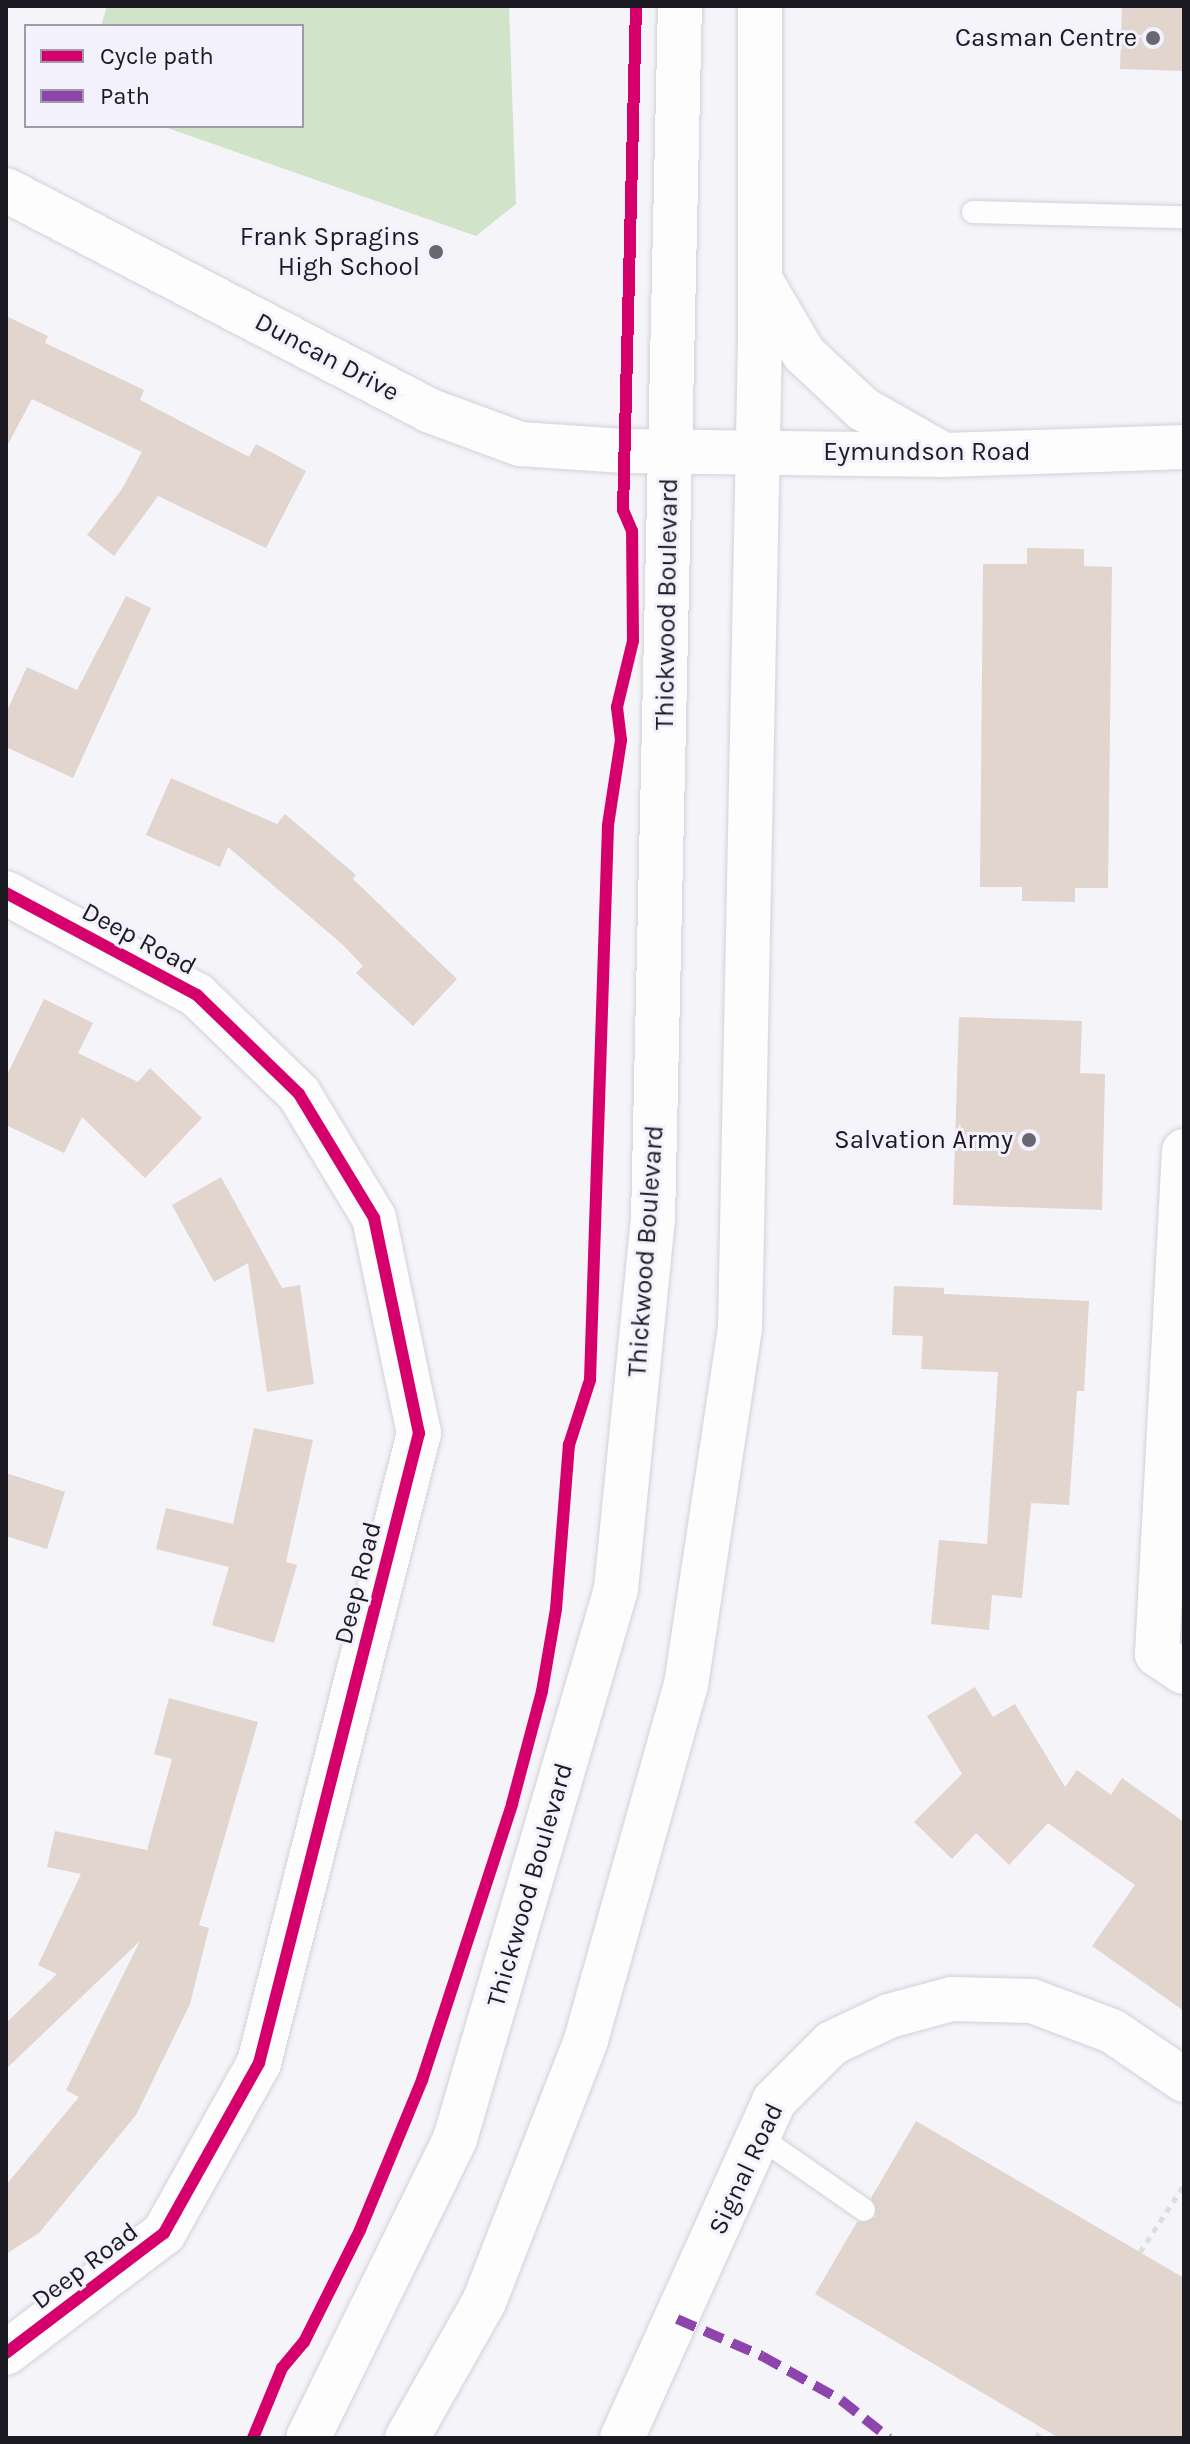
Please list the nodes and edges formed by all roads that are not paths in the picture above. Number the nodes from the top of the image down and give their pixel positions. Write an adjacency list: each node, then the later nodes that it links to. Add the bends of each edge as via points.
1 (680, 6): 8 (main road, Thickwood Boulevard)
2 (760, 6): 6 (main road)
3 (6, 190): 8 (main road, Duncan Drive, via 477,432 555,448)
4 (973, 212): 5 (lane)
5 (1184, 217)
6 (761, 281): 9 (main road); 10 (main road, via 804,354 863,409)
7 (1184, 447): 10 (main road, Eymundson Road)
8 (670, 450): 9 (main road, Eymundson Road); 18 (main road, Thickwood Boulevard, via 653,1220 616,1589 455,2139)
9 (754, 453): 10 (main road, Eymundson Road); 19 (main road, via 740,1328 686,1685 586,2040 484,2302)
10 (944, 455)
11 (6, 893): 17 (main road, Deep Road, via 197,995 299,1094 374,1218 419,1433 259,2063 164,2233)
12 (1184, 1151): 13 (main road, via 1157,1654)
13 (1184, 1672)
14 (1184, 2080): 15 (main road, Signal Road, via 1112,2031 1032,2001 952,1999 889,2016 832,2043 774,2101)
15 (758, 2136): 16 (lane); 20 (main road, Signal Road)
16 (864, 2210)
17 (6, 2353)
18 (308, 2438)
19 (407, 2438)
20 (622, 2438)

